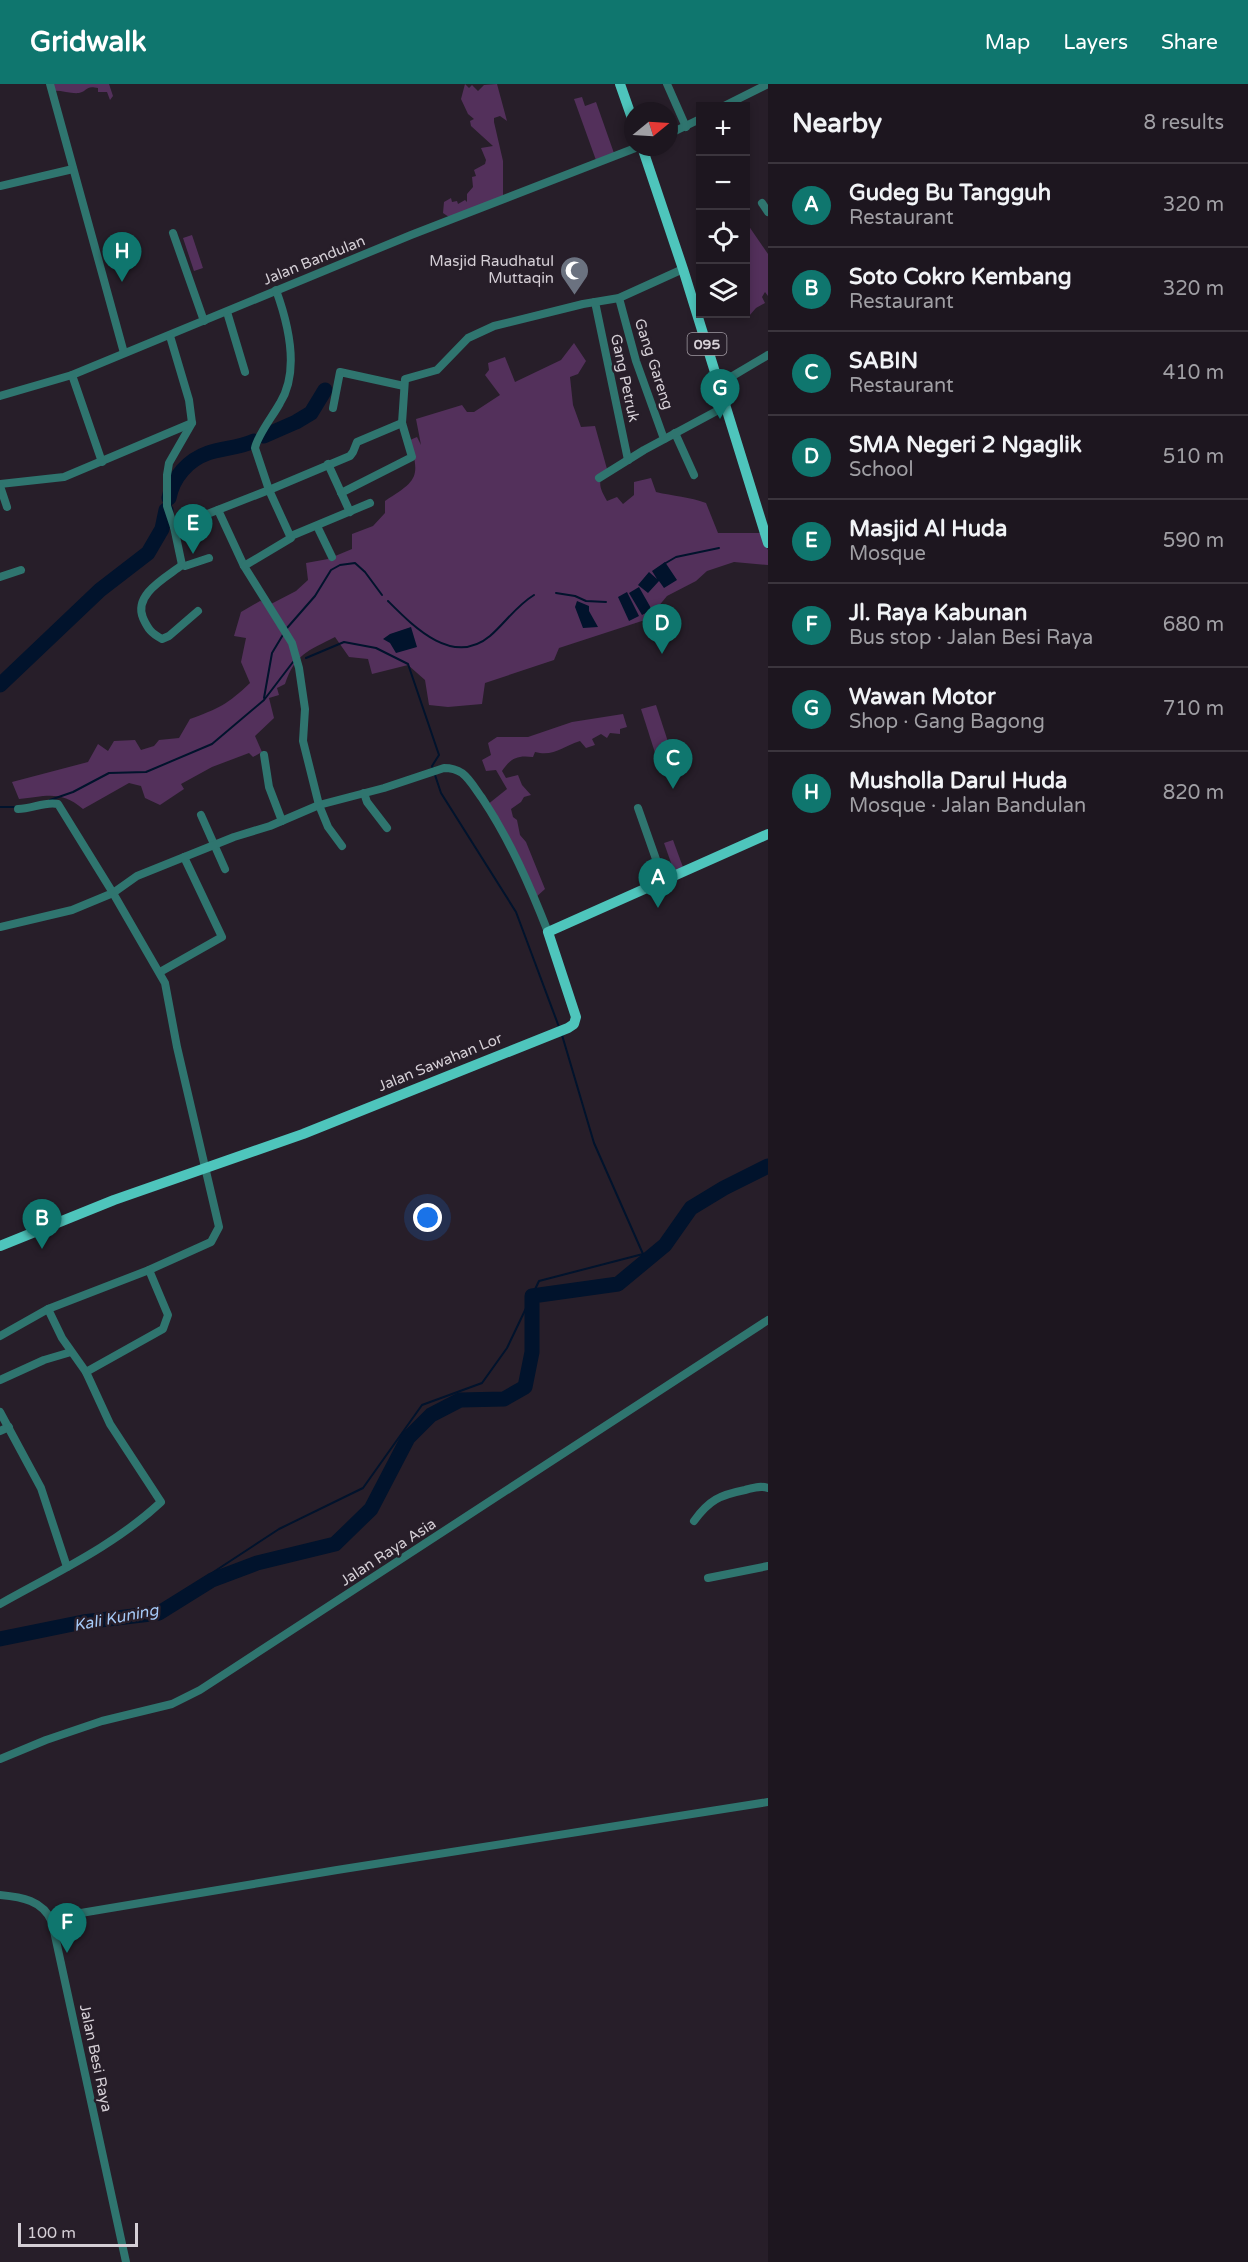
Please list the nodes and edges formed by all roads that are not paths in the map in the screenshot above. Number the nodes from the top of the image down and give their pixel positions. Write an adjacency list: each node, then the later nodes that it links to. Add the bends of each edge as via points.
1 (50, 84): 12 (street)
2 (620, 84): 5 (main road)
3 (667, 84): 8 (street)
4 (768, 84): 6 (street)
5 (626, 102)
6 (732, 102)
7 (696, 121): 8 (street)
8 (686, 127): 9 (street)
9 (678, 130)
10 (624, 153): 18 (street, Jalan Bandulan)
11 (643, 156): 17 (main road, 095)
12 (73, 169): 13 (street); 24 (street)
13 (0, 186)
14 (762, 203): 15 (street)
15 (768, 212)
16 (173, 233): 22 (street)
17 (683, 269): 19 (street); 29 (main road, 095)
18 (276, 290): 21 (street, Jalan Bandulan); 43 (street, via 285,318 290,359 289,382 282,402 255,444)
19 (619, 298): 20 (street); 36 (street, Gang Gareng)
20 (595, 302): 28 (street, via 494,326 468,338 437,370); 37 (street, Gang Petruk)
21 (227, 312): 22 (street, Jalan Bandulan); 26 (street)
22 (204, 321): 23 (street, Jalan Bandulan)
23 (170, 336): 24 (street, Jalan Bandulan); 33 (street)
24 (124, 353): 27 (street, Jalan Bandulan)
25 (768, 356): 29 (street)
26 (245, 372)
27 (72, 375): 30 (street, Jalan Bandulan); 38 (street)
28 (404, 383): 32 (street, via 340,372); 34 (street)
29 (720, 384): 31 (main road, 095)
30 (0, 396)
31 (726, 406): 35 (street); 52 (main road, 095)
32 (333, 408)
33 (192, 423): 38 (street); 50 (street, via 169,463 167,506)
34 (402, 423): 39 (street, via 357,442 352,454); 44 (street, via 412,457)
35 (675, 433): 36 (street); 40 (street)
36 (664, 439): 37 (street)
37 (628, 460): 41 (street)
38 (102, 462): 42 (street, via 64,477)
39 (328, 464): 43 (street); 44 (street)
40 (694, 475)
41 (599, 478)
42 (0, 485): 46 (street)
43 (269, 490): 47 (street); 51 (street)
44 (341, 494): 48 (street)
45 (370, 503): 48 (street)
46 (7, 507)
47 (218, 510): 50 (street); 56 (street)
48 (350, 512): 49 (street)
49 (317, 526): 51 (street); 53 (street)
50 (174, 527): 55 (street)
51 (290, 538): 56 (street)
52 (768, 543)
53 (332, 557)
54 (209, 558): 55 (street)
55 (182, 565): 59 (street, via 150,589 141,613 149,630 162,639)
56 (244, 566): 62 (street, via 288,637 299,668 305,709 303,741)
57 (21, 570): 58 (street)
58 (0, 577)
59 (198, 611)
60 (264, 755): 66 (street, via 269,787)
61 (364, 793): 62 (street); 67 (street); 76 (street, via 444,768 463,773 507,838)
62 (319, 805): 66 (street); 70 (street)
63 (638, 808): 73 (street)
64 (18, 809): 74 (street, via 58,804)
65 (201, 815): 69 (street)
66 (282, 821): 69 (street)
67 (387, 828)
68 (768, 834): 73 (main road)
69 (215, 845): 71 (street); 72 (street)
70 (342, 846)
71 (183, 857): 74 (street, via 137,876); 77 (street, via 222,937)
72 (225, 869)
73 (663, 879): 76 (main road)
74 (113, 893): 75 (street, via 72,910); 77 (street)
75 (0, 927)
76 (548, 932): 78 (main road, Jalan Sawahan Lor, via 576,1017 574,1024)
77 (160, 972): 78 (street)
78 (205, 1170): 79 (main road, Jalan Sawahan Lor, via 114,1200); 80 (street, via 219,1227 214,1238)
79 (0, 1246)
80 (149, 1270): 81 (street); 85 (street, via 166,1309 163,1329)
81 (48, 1309): 83 (street); 84 (street)
82 (768, 1320): 95 (street, Jalan Raya Asia, via 200,1690 172,1704 102,1720)
83 (0, 1336)
84 (71, 1352): 85 (street); 86 (street)
85 (86, 1372): 92 (street, via 110,1424 161,1502)
86 (0, 1380)
87 (0, 1412): 88 (street)
88 (4, 1429): 92 (street, via 41,1488)
89 (768, 1488): 90 (street, via 718,1497)
90 (694, 1521)
91 (768, 1566): 93 (street)
92 (67, 1567): 94 (street)
93 (708, 1578)
94 (0, 1604)
95 (0, 1759)
96 (768, 1802): 98 (street)
97 (0, 1895): 98 (street, via 38,1904)
98 (51, 1918): 99 (street, Jalan Besi Raya)
99 (126, 2262)

